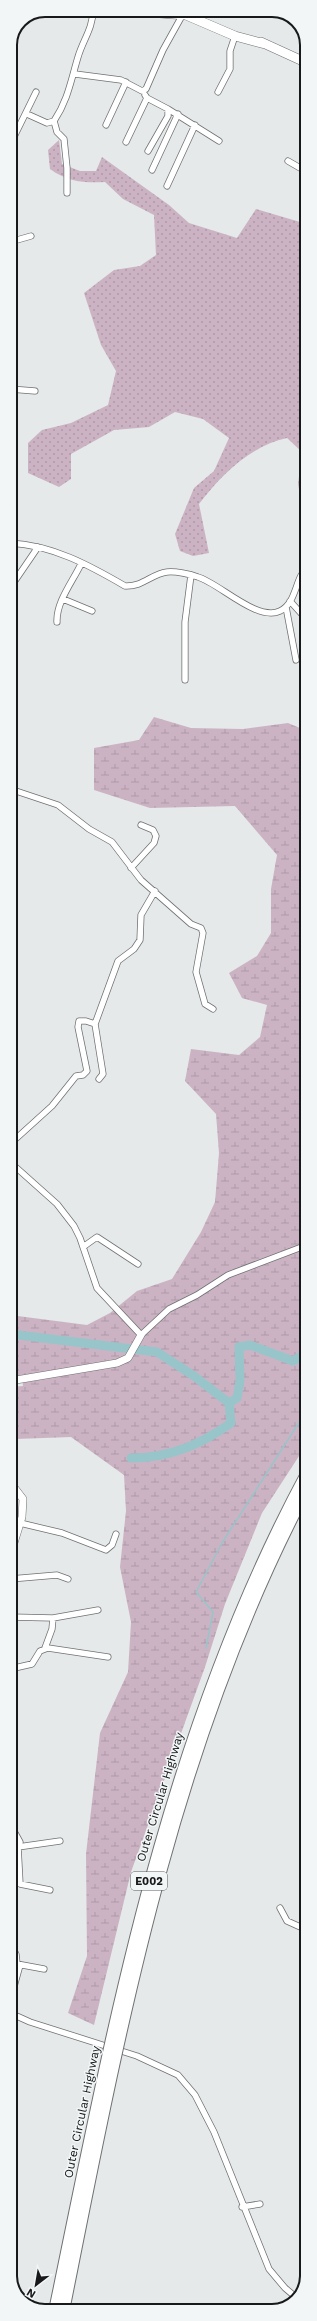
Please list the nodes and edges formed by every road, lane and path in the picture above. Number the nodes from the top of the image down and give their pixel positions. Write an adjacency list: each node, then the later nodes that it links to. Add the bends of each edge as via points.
1 (93, 17): 8 (street, via 92,27 78,57)
2 (182, 17): 10 (street)
3 (195, 17): 5 (main road)
4 (198, 17): 6 (main road)
5 (235, 36): 6 (main road); 12 (street, via 230,51 230,69)
6 (265, 44): 7 (main road)
7 (300, 60)
8 (75, 74): 9 (street, via 102,76); 17 (street)
9 (126, 82): 10 (street); 18 (street)
10 (144, 90): 13 (street)
11 (36, 92): 15 (street)
12 (218, 92)
13 (147, 98): 14 (street); 22 (street)
14 (168, 109): 16 (street); 23 (street, via 168,116)
15 (27, 114): 17 (street, via 47,123); 20 (street)
16 (178, 114): 19 (street); 26 (street)
17 (54, 121): 28 (street, via 57,132 64,139)
18 (106, 126)
19 (195, 126): 21 (street); 27 (street)
20 (17, 132)
21 (219, 141)
22 (126, 142)
23 (148, 151)
24 (288, 161): 25 (street)
25 (300, 168)
26 (152, 170)
27 (167, 186)
28 (67, 193)
29 (31, 236): 30 (street)
30 (17, 240)
31 (17, 390): 32 (street)
32 (35, 391)
33 (17, 544): 34 (street)
34 (38, 547): 35 (street, via 60,552); 37 (street)
35 (81, 564): 36 (street, via 125,586 136,587 168,572); 39 (street)
36 (191, 576): 41 (street, via 214,583 235,599 264,613 278,612); 46 (street, via 184,622)
37 (17, 578)
38 (300, 582): 40 (street)
39 (63, 599): 42 (street); 44 (street, via 57,613)
40 (290, 601): 41 (street); 43 (street)
41 (286, 607): 45 (street)
42 (92, 611)
43 (300, 612)
44 (57, 622)
45 (296, 660)
46 (185, 680)
47 (17, 791): 49 (street, via 58,805 89,829 112,842)
48 (141, 825): 49 (street, via 153,830 156,836 154,843)
49 (131, 868): 50 (street, via 140,880)
50 (155, 891): 51 (street, via 200,928 202,937 196,972 205,1004); 52 (street, via 141,915 140,940 134,949 118,961)
51 (213, 1009)
52 (95, 1024): 53 (street, via 103,1074); 54 (street, via 79,1021 87,1071 76,1076 52,1106)
53 (99, 1079)
54 (17, 1138)
55 (17, 1168): 56 (street, via 57,1204 74,1226)
56 (83, 1247): 58 (street, via 97,1238); 59 (street, via 97,1288)
57 (300, 1248): 59 (street, via 228,1275 169,1309)
58 (138, 1264)
59 (140, 1337): 60 (street, via 128,1358 117,1363)
60 (17, 1380)
61 (300, 1485): 89 (highway, Outer Circular Highway / E002, bridge, via 232,1628 198,1717 157,1850 126,1966)
62 (17, 1491): 64 (street, via 23,1499)
63 (300, 1504): 90 (highway, Outer Circular Highway / E002, bridge, via 260,1585 206,1720 165,1855 135,1967)
64 (20, 1523): 65 (street); 66 (street, via 62,1533 106,1550)
65 (17, 1533)
66 (116, 1534)
67 (17, 1578): 68 (street, via 57,1575)
68 (68, 1579)
69 (98, 1610): 71 (street)
70 (17, 1617): 71 (street)
71 (53, 1618): 72 (street)
72 (45, 1648): 73 (street); 74 (street, via 32,1664)
73 (108, 1657)
74 (17, 1667)
75 (17, 1837): 77 (street, via 20,1842)
76 (60, 1841): 77 (street)
77 (18, 1847): 78 (street, via 20,1884)
78 (50, 1890)
79 (280, 1908): 80 (street, via 287,1921)
80 (300, 1927)
81 (17, 1964): 82 (street)
82 (20, 1965): 83 (street); 84 (street)
83 (44, 1969)
84 (17, 1976)
85 (17, 2016): 87 (street, via 137,2056 178,2075 195,2095 214,2132)
86 (260, 2204): 87 (street)
87 (242, 2207): 88 (street, via 269,2269)
88 (293, 2294)
89 (55, 2304)
90 (65, 2304)

